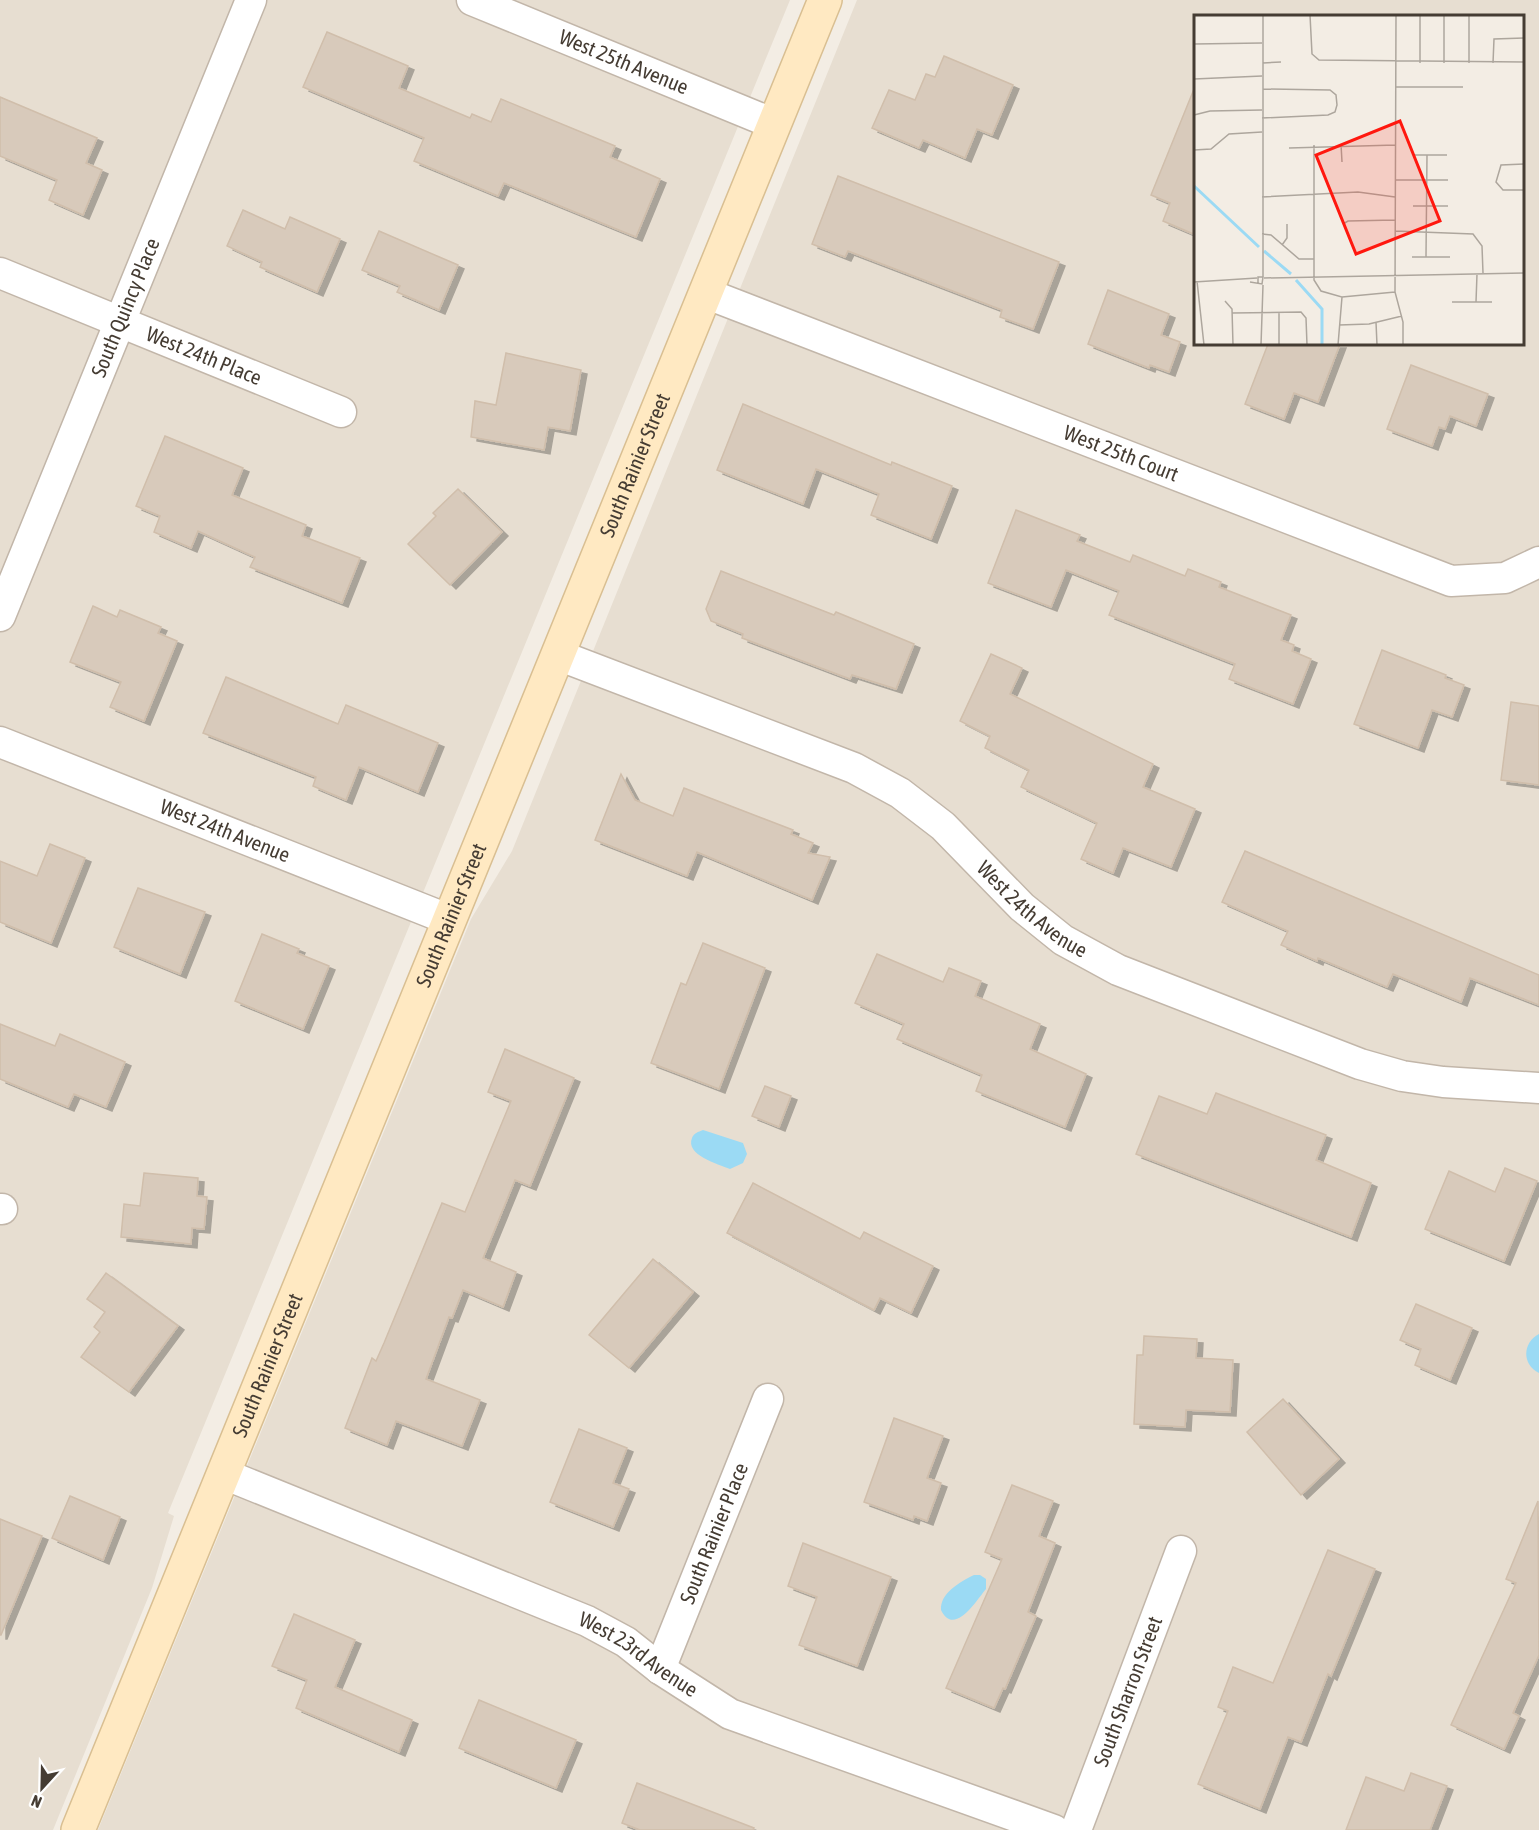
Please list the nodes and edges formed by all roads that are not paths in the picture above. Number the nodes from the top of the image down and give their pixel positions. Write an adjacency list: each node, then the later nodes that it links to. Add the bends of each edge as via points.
1 (251, 0): 7 (street, South Quincy Place)
2 (472, 0): 4 (street, West 25th Avenue)
3 (825, 0): 4 (street, South Rainier Street)
4 (774, 124): 6 (street, South Rainier Street)
5 (0, 273): 7 (street, West 24th Place)
6 (705, 293): 9 (street, West 25th Court, via 1451,581 1505,578); 11 (street, South Rainier Street)
7 (120, 322): 8 (street, West 24th Place); 10 (street, South Quincy Place)
8 (341, 412)
9 (1539, 562)
10 (0, 616)
11 (558, 655): 13 (street, South Rainier Street); 14 (street, West 24th Avenue, via 854,768 900,793 943,826 1022,907 1063,940 1118,970 1360,1064 1402,1076)
12 (0, 741): 13 (street, West 24th Avenue)
13 (450, 920): 16 (street, South Rainier Street)
14 (1539, 1088)
15 (768, 1399): 18 (street, South Rainier Place)
16 (224, 1474): 18 (street, West 23rd Avenue, via 587,1621 626,1642); 19 (street, South Rainier Street)
17 (1181, 1551): 21 (street, South Sharron Street)
18 (660, 1669): 20 (street, West 23rd Avenue, via 730,1714)
19 (78, 1830)
20 (1054, 1830)
21 (1076, 1830)

